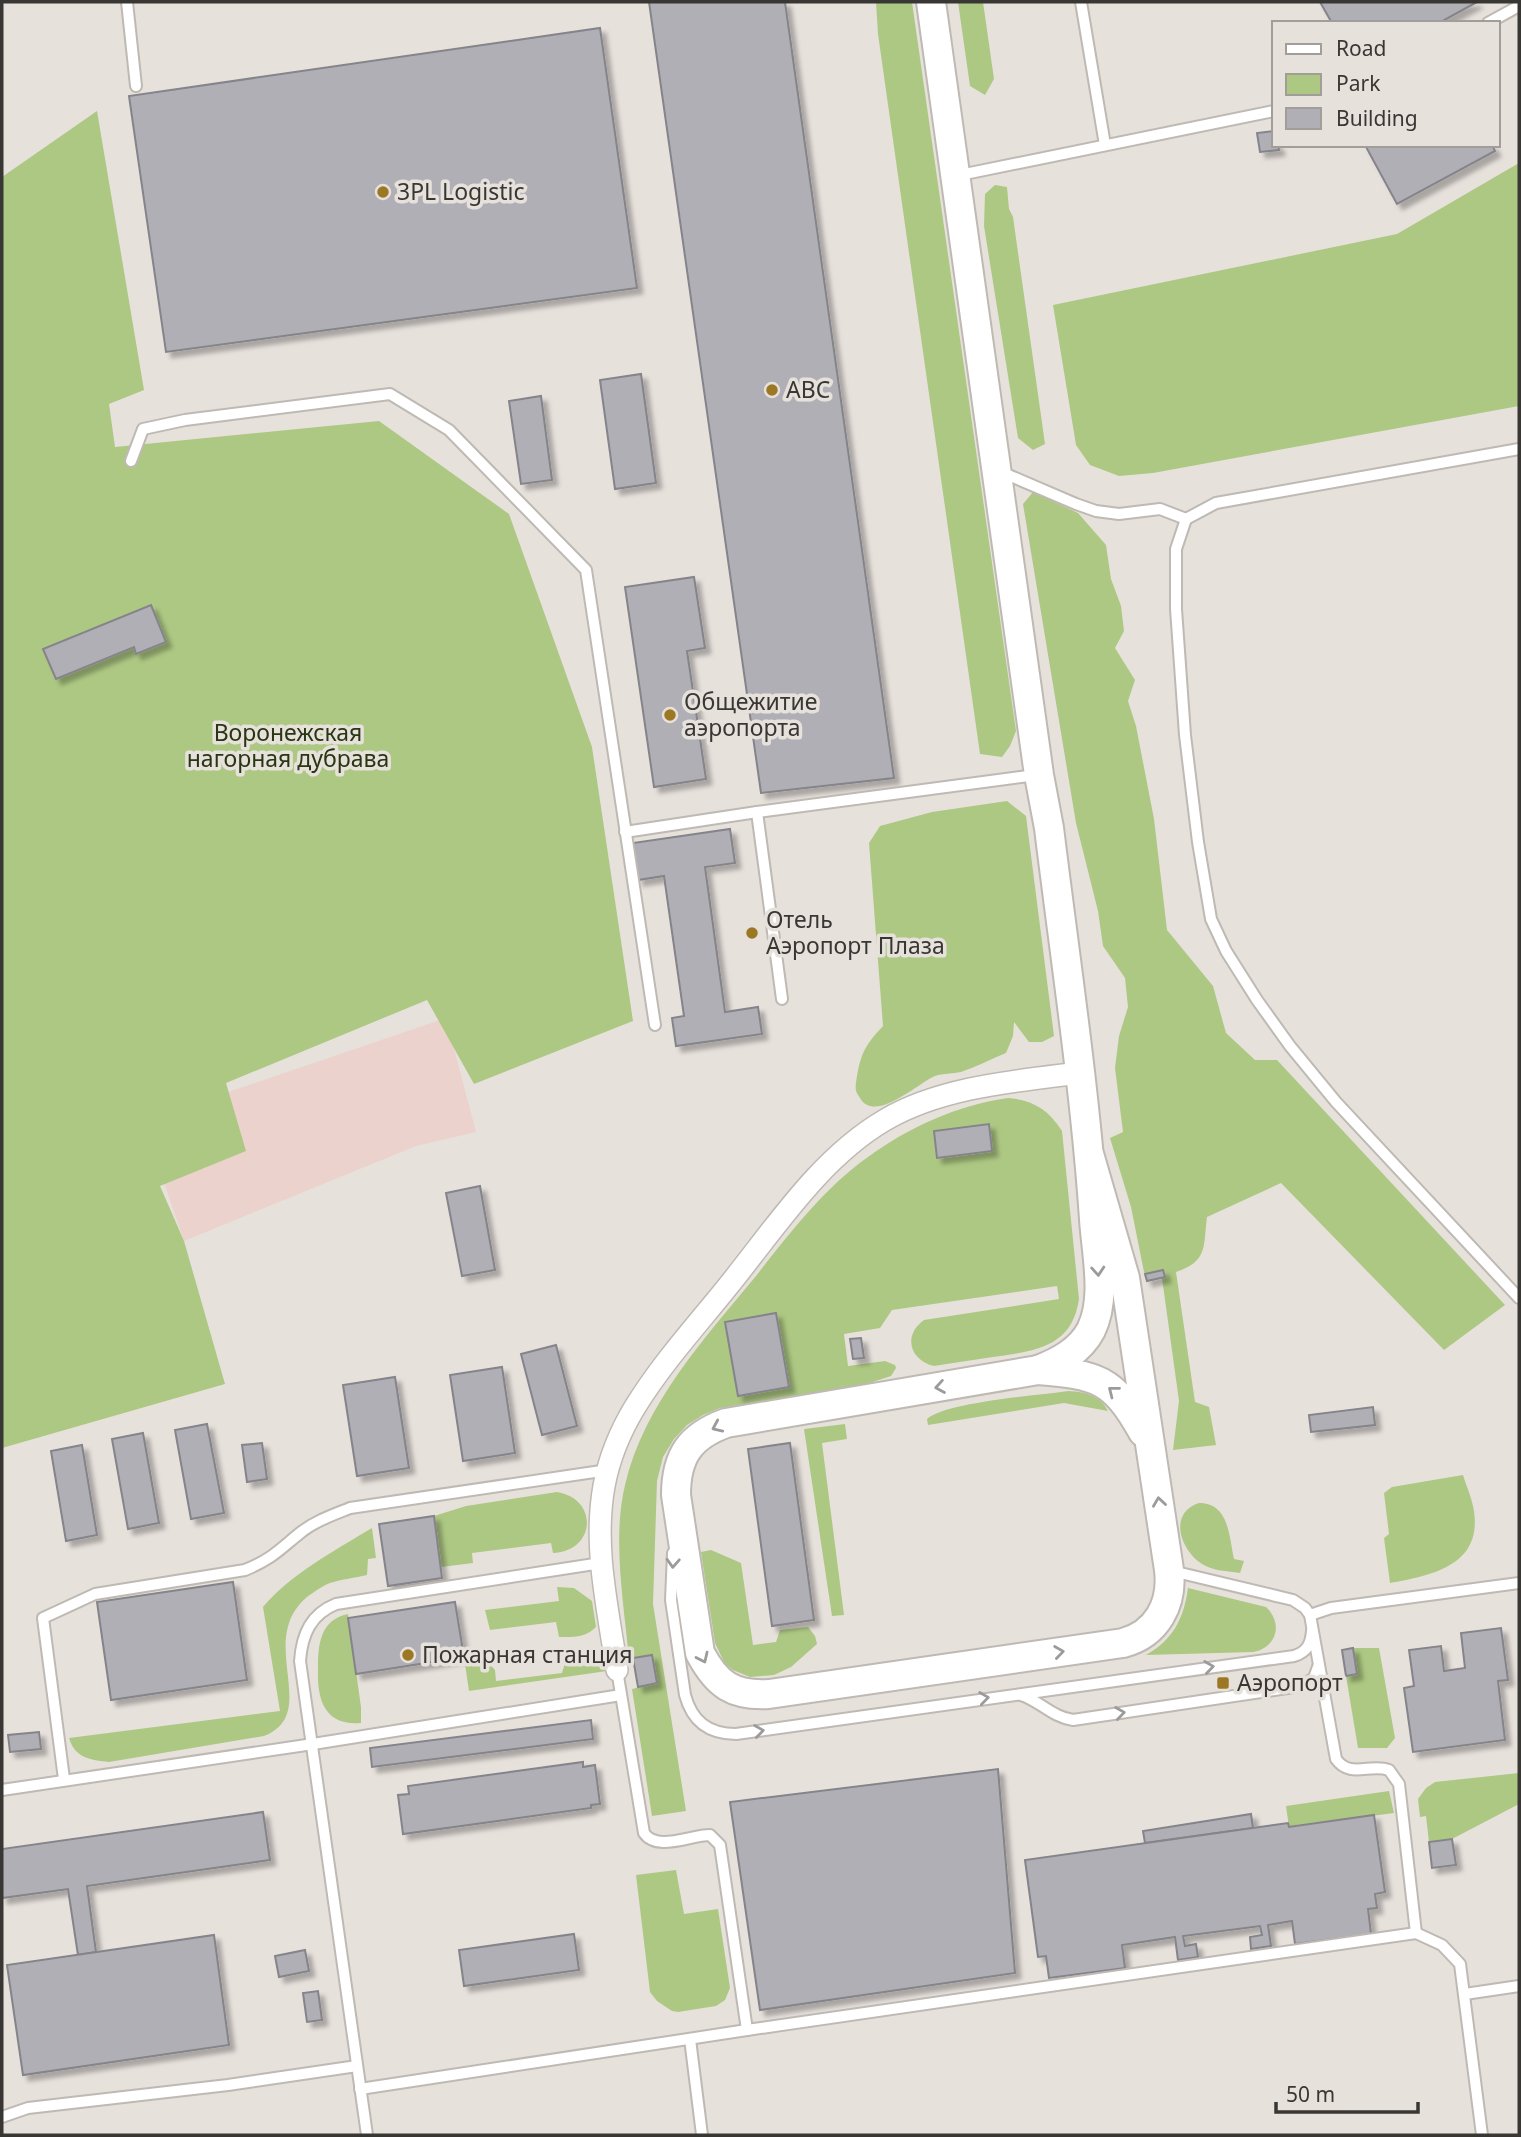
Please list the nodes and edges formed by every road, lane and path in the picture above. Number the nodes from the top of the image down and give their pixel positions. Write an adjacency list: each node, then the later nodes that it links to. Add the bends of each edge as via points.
1 (127, 2): 6 (lane)
2 (931, 2): 9 (main road)
3 (1081, 2): 8 (lane)
4 (1519, 6): 5 (lane)
5 (1492, 21)
6 (136, 86)
7 (1272, 111): 8 (lane)
8 (1105, 145): 9 (lane)
9 (956, 176): 12 (main road)
10 (1519, 449): 13 (lane, via 1216,503)
11 (131, 461): 16 (lane, via 144,429 390,394 449,430 586,570)
12 (996, 469): 13 (lane, via 1096,511 1119,514 1160,509); 14 (main road)
13 (1186, 519): 21 (lane, via 1176,549 1176,609 1185,735 1211,919 1257,1000 1335,1102)
14 (1039, 775): 15 (lane); 19 (main road)
15 (757, 812): 16 (lane); 17 (lane)
16 (625, 832): 18 (lane)
17 (782, 999)
18 (655, 1025)
19 (1079, 1073): 20 (main road); 24 (street, via 964,1092 900,1112 862,1136 815,1180 664,1365 634,1409)
20 (1089, 1154): 22 (main road, one-way to 22, via 1097,1311 1082,1344 1060,1362); 23 (main road, via 1125,1278)
21 (1519, 1298)
22 (1038, 1370): 23 (main road, one-way to 22, via 1122,1398 1105,1384 1085,1375); 25 (main road, one-way to 25, via 711,1428 688,1447 680,1461)
23 (1151, 1447): 27 (main road, one-way to 23)
24 (608, 1471): 26 (street, via 601,1505); 36 (lane, via 350,1508 301,1532 265,1562 245,1570 95,1594 43,1618)
25 (676, 1495): 27 (main road, one-way to 27, via 700,1653 722,1684 752,1695 1133,1640 1144,1635 1164,1611); 34 (lane, one-way to 34, via 671,1600 689,1709 708,1729 736,1734)
26 (601, 1563): 32 (street); 35 (lane, via 349,1601 324,1609 309,1625 300,1661)
27 (1169, 1570): 29 (lane, via 1293,1600)
28 (1519, 1583): 29 (lane, via 1331,1608)
29 (1310, 1615): 30 (lane)
30 (1312, 1631): 31 (lane); 34 (lane, one-way to 30, via 1294,1656 1309,1645)
31 (1318, 1664): 34 (lane, one-way to 31, via 1029,1697 1052,1714 1073,1720 1301,1686 1314,1678); 38 (lane, via 1339,1764 1350,1770 1389,1770 1399,1784)
32 (617, 1670): 33 (lane)
33 (621, 1695): 35 (lane); 41 (lane, via 646,1837 658,1842 710,1835 720,1844)
34 (1010, 1695)
35 (313, 1744): 36 (lane); 43 (lane)
36 (64, 1779): 37 (lane)
37 (2, 1790)
38 (1416, 1933): 40 (lane, via 1453,1954 1460,1964); 41 (lane)
39 (1519, 1986): 40 (lane)
40 (1465, 1994): 48 (lane)
41 (747, 2030): 42 (lane)
42 (690, 2039): 44 (lane); 47 (lane)
43 (357, 2066): 44 (lane); 45 (lane, via 28,2108)
44 (360, 2089): 46 (lane)
45 (2, 2117)
46 (367, 2135)
47 (702, 2135)
48 (1482, 2135)

